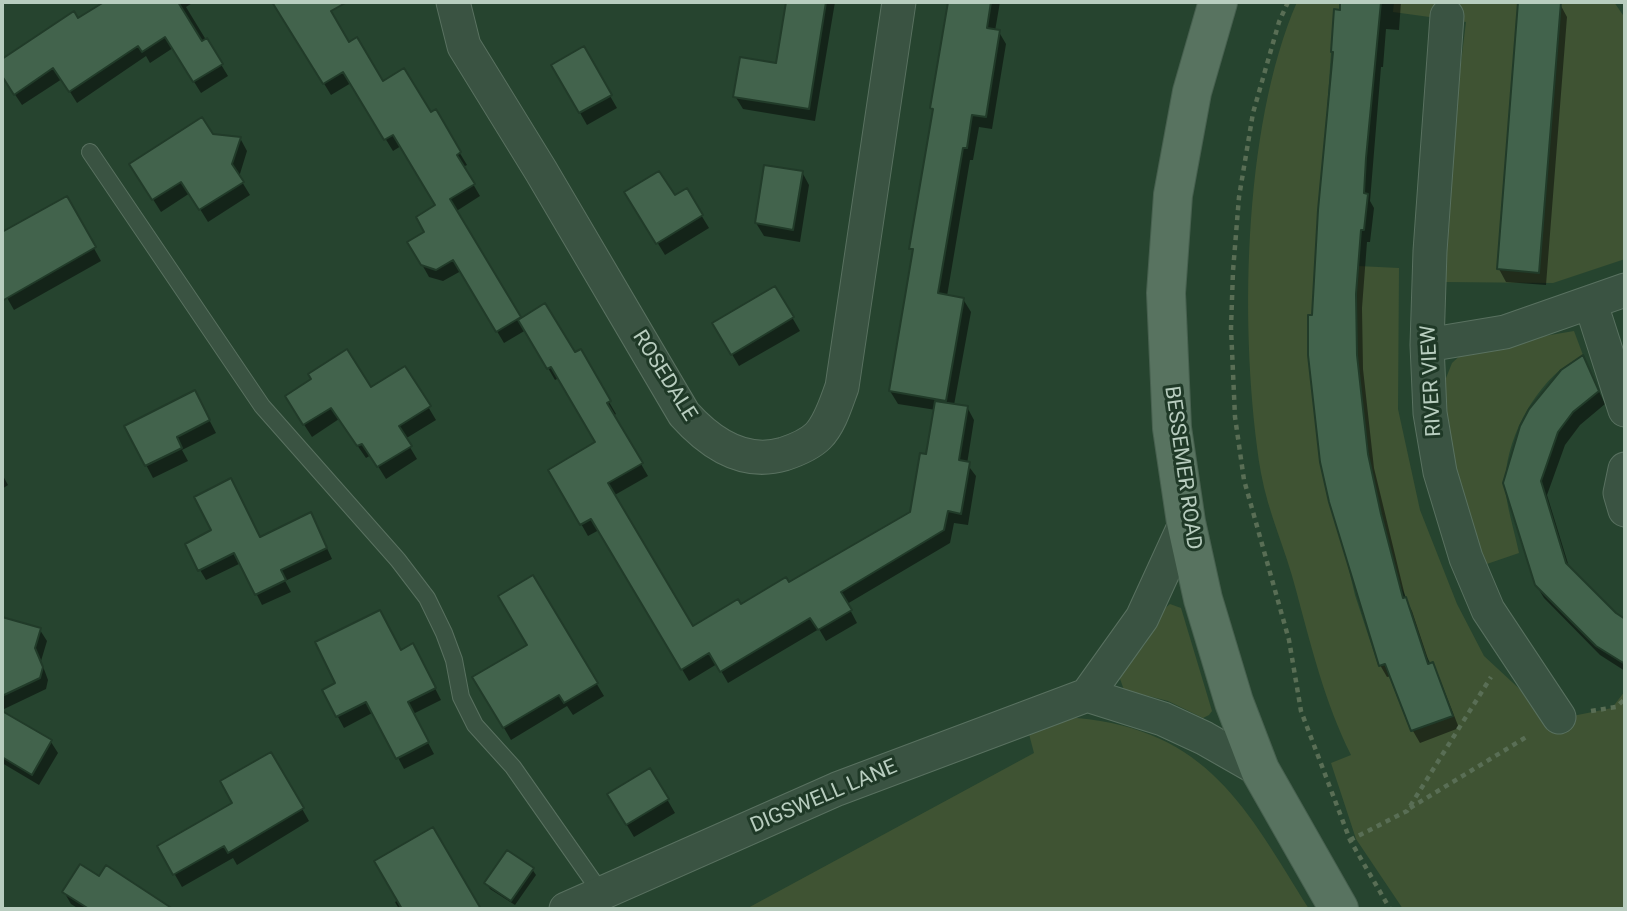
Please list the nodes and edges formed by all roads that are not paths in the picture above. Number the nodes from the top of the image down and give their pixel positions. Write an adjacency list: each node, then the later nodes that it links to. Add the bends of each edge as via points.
1 (453, 2): 2 (street, ROSEDALE, via 464,46 684,414 700,431 746,457 774,457 798,450 818,436 842,387)
2 (899, 2)
3 (1218, 2): 12 (main road, BESSEMER ROAD, via 1192,92 1173,195 1166,293 1172,428)
4 (1447, 16): 8 (street, RIVER VIEW)
5 (90, 152): 16 (lane, via 262,406 427,598 444,632 461,698 475,726 513,767)
6 (1625, 290): 7 (street)
7 (1591, 304): 8 (street, via 1505,332); 9 (street)
8 (1427, 345): 14 (street, RIVER VIEW, via 1430,413 1440,472 1466,558 1488,610)
9 (1625, 410)
10 (1625, 469): 11 (street, via 1620,493)
11 (1625, 510)
12 (1186, 522): 13 (street, via 1142,618); 15 (main road, BESSEMER ROAD, via 1217,654)
13 (1087, 695): 15 (street, via 1163,719); 16 (street, DIGSWELL LANE, via 837,789)
14 (1559, 717)
15 (1260, 770): 18 (main road, BESSEMER ROAD)
16 (602, 894): 17 (street, DIGSWELL LANE)
17 (566, 909)
18 (1339, 909)

